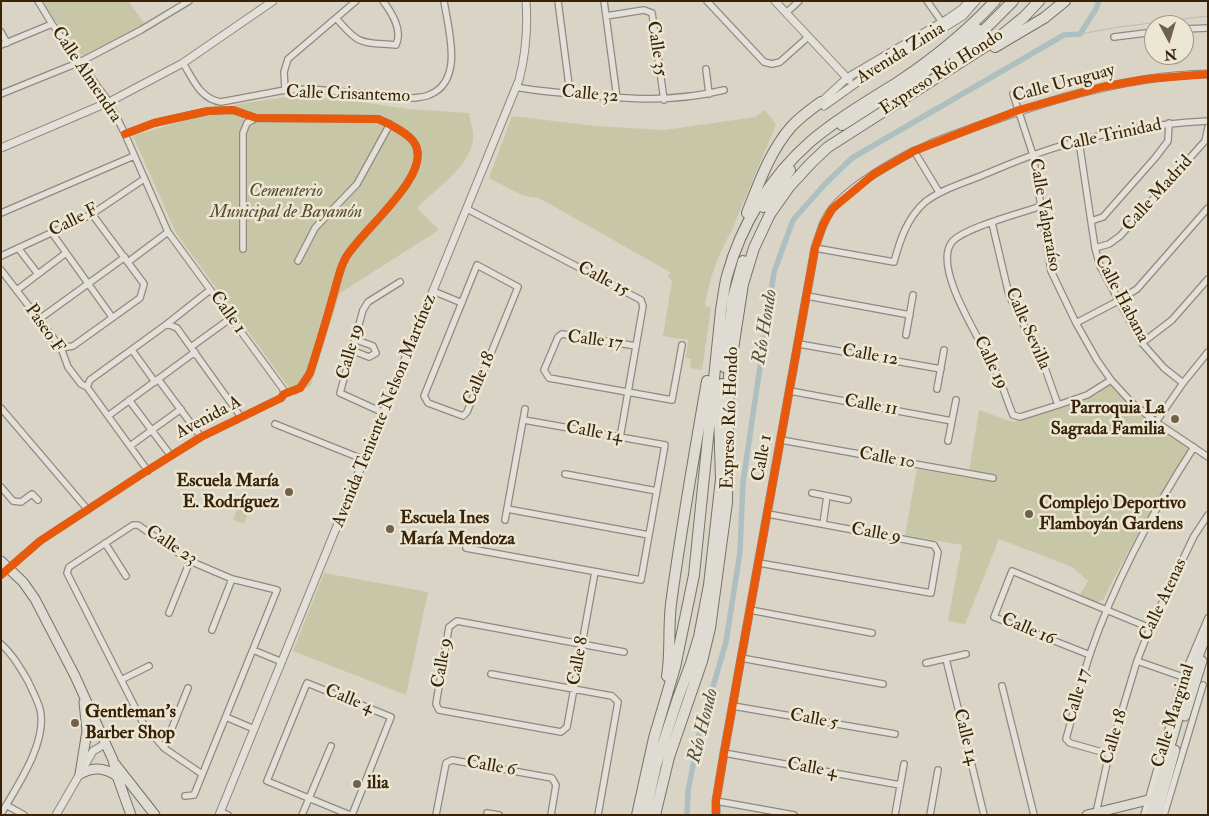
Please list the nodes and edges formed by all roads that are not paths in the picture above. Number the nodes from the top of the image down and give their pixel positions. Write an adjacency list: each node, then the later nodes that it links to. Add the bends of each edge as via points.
1 (38, 1): 26 (street, Calle Almendra)
2 (188, 1): 36 (street)
3 (274, 1): 38 (street)
4 (356, 1): 25 (street)
5 (383, 1): 25 (street, via 395,16 399,40 396,45 361,42 351,36)
6 (444, 1): 44 (street, Calle Crisantemo, via 452,60 442,87 430,95 414,98 310,89)
7 (526, 1): 43 (street, Avenida Teniente Nelson Martínez, via 526,51)
8 (558, 1): 47 (street)
9 (604, 1): 24 (street)
10 (707, 1): 32 (street, via 764,62 780,62)
11 (775, 1): 23 (street)
12 (799, 1): 23 (street)
13 (927, 1): 27 (street)
14 (969, 1): 27 (street, Avenida Zinia)
15 (976, 1): 27 (street, Avenida Zinia, via 963,16)
16 (995, 1): 89 (highway, Expreso Río Hondo, via 934,56 834,123 795,157 759,203 740,239)
17 (1004, 1): 37 (highway)
18 (1013, 1): 37 (highway, via 988,26)
19 (1020, 1): 35 (highway)
20 (1030, 1): 35 (highway, via 997,32)
21 (1039, 1): 46 (highway, Expreso Río Hondo, via 997,39)
22 (1065, 1): 46 (highway, via 1027,29)
23 (786, 13): 32 (street)
24 (606, 16): 51 (street); 52 (street, Calle 35, via 644,10 652,14)
25 (336, 18): 44 (street, via 288,60 284,72)
26 (52, 24): 34 (street); 36 (street, Calle Almendra)
27 (944, 24): 41 (street, Avenida Zinia); 42 (street, Avenida Zinia)
28 (1208, 28): 29 (street)
29 (1194, 29)
30 (1, 32): 34 (street)
31 (1144, 33): 33 (street)
32 (808, 36): 41 (street)
33 (1114, 37)
34 (4, 44)
35 (952, 61): 247 (highway, via 840,133 804,162 766,208 751,238 732,298 725,351 719,415 721,479 704,609 691,663 656,765)
36 (80, 62): 48 (street); 53 (street, Calle Almendra)
37 (938, 62): 167 (highway, via 837,128 813,148 789,172 749,232 733,275 721,346 704,510)
38 (183, 63): 44 (street, Calle Crisantemo, via 201,93 213,101); 53 (street)
39 (706, 69): 49 (street)
40 (1208, 74): 55 (street, Calle Uruguay, via 1102,87)
41 (847, 78): 42 (street); 54 (street, Avenida Zinia)
42 (853, 84): 54 (street, Avenida Zinia)
43 (516, 87): 47 (street, Calle 32); 72 (street, Avenida Teniente Nelson Martínez)
44 (285, 90)
45 (724, 90): 49 (street, Calle 32)
46 (918, 91): 225 (highway, Expreso Río Hondo, via 838,140 810,163 779,199 754,248 743,284 729,375 727,502 710,628)
47 (570, 93): 51 (street, Calle 32)
48 (1, 94)
49 (709, 94): 52 (street, Calle 32)
50 (1013, 94): 55 (street, Calle Valparaíso)
51 (617, 98): 52 (street, Calle 32)
52 (664, 100)
53 (109, 102): 61 (street, Calle Almendra); 64 (street)
54 (822, 104): 89 (highway, via 792,126 773,152 734,244)
55 (1019, 110): 63 (street, Calle Uruguay); 66 (street, Calle Valparaíso)
56 (256, 118): 59 (street, via 378,119); 61 (street, via 233,110 208,110 154,123); 82 (street, via 247,123 244,132)
57 (1208, 121): 58 (street, Calle Trinidad)
58 (1169, 123): 62 (street, Calle Trinidad); 75 (street, via 1168,141 1155,158 1103,217)
59 (390, 124): 86 (street, via 357,184 315,228); 127 (street, Avenida A, via 414,142 418,151 417,165 396,200 344,260 310,373 300,388)
60 (1208, 127): 81 (street, Calle Madrid, via 1205,141 1120,236)
61 (125, 134): 67 (street, Calle Almendra)
62 (1079, 141): 66 (street, Calle Trinidad); 75 (street, Calle Habana)
63 (932, 144): 65 (street)
64 (1, 148)
65 (914, 151): 69 (street); 80 (street, Calle 1, via 874,174 832,209)
66 (1033, 155): 69 (street, Calle Trinidad); 70 (street, Calle Valparaíso)
67 (134, 156): 68 (street, Calle Almendra); 73 (street)
68 (144, 178): 74 (street, Calle F); 77 (street, Calle Almendra)
69 (939, 192): 80 (street, Calle Trinidad, via 911,219 900,238 894,262)
70 (1041, 206): 76 (street); 104 (street, Calle Valparaíso, via 1051,271)
71 (1208, 208): 98 (street, via 1137,289)
72 (467, 209): 95 (street, Avenida Teniente Nelson Martínez); 112 (street, Calle 15, via 641,300 643,306)
73 (1, 213)
74 (92, 214): 78 (street, Calle F); 85 (street)
75 (1091, 221): 81 (street, Calle Habana)
76 (992, 223): 130 (street, Calle Sevilla, via 1009,295 1045,368); 130 (street, Calle 19, via 952,242 947,253 956,295 996,373 1013,415 1020,417)
77 (168, 232): 85 (street); 94 (street, Calle 1)
78 (52, 233): 79 (street, Calle F); 83 (street)
79 (18, 248): 84 (street, Calle F); 88 (street)
80 (815, 248): 97 (street, Calle 1)
81 (1095, 248): 98 (street, Calle Habana, via 1100,266)
82 (243, 249)
83 (66, 253): 88 (street); 92 (street)
84 (1, 256)
85 (126, 260): 92 (street); 101 (street, via 144,284 140,298)
86 (298, 261)
87 (1, 270): 93 (street, Paseo F)
88 (38, 274): 93 (street)
89 (727, 275): 109 (highway, Expreso Río Hondo)
90 (1208, 279): 108 (street, via 1172,320)
91 (400, 282): 107 (street, Calle 19, via 368,302)
92 (88, 284): 101 (street); 103 (street)
93 (17, 290): 103 (street, Paseo F)
94 (210, 290): 102 (street, Calle 1); 105 (street)
95 (433, 291): 99 (street); 134 (street, Avenida Teniente Nelson Martínez)
96 (914, 295): 100 (street)
97 (807, 296): 100 (street); 110 (street, Calle 1)
98 (1118, 301): 104 (street); 108 (street, Calle Habana)
99 (462, 303): 99 (street, Calle 18, via 424,396 428,403 463,416 468,412 518,287 477,266)
100 (910, 315): 106 (street)
101 (112, 317): 113 (street, via 73,346)
102 (231, 318): 115 (street); 127 (street, Calle 1)
103 (38, 320): 113 (street, Paseo F)
104 (1076, 323): 121 (street, Calle Valparaíso)
105 (167, 324): 114 (street); 115 (street, via 177,328)
106 (906, 335)
107 (354, 339): 116 (street, Calle 19); 116 (street, via 373,346 376,353 369,357)
108 (1142, 343): 122 (street, Calle Habana, via 1164,368)
109 (716, 344): 167 (highway, Expreso Río Hondo); 211 (highway, via 684,511 670,607 669,664)
110 (799, 344): 119 (street, Calle 12); 125 (street, Calle 1)
111 (682, 345): 126 (street, via 672,400)
112 (636, 346): 126 (street, Calle 15); 126 (street, Calle 17, via 562,334 544,370 549,378)
113 (61, 348): 123 (street, Paseo F, via 68,367)
114 (132, 350): 120 (street); 123 (street, via 90,380)
115 (193, 350): 120 (street); 136 (street)
116 (351, 350): 134 (street, Calle 19, via 340,393)
117 (944, 350): 119 (street)
118 (1208, 352): 122 (street)
119 (941, 369): 124 (street)
120 (157, 380): 128 (street); 132 (street)
121 (1111, 380): 130 (street, Calle 19, via 1087,395); 139 (street, Calle Valparaíso)
122 (1183, 383): 139 (street)
123 (87, 387): 135 (street)
124 (937, 390)
125 (790, 391): 138 (street, Calle 11); 144 (street, Calle 1)
126 (627, 392): 143 (street, Calle 15)
127 (284, 394): 136 (street, Avenida A)
128 (129, 400): 135 (street); 141 (street)
129 (956, 400): 138 (street)
130 (1058, 405)
131 (1, 408): 161 (street)
132 (181, 409): 141 (street); 142 (street)
133 (525, 409): 137 (street)
134 (384, 413): 150 (street, Avenida Teniente Nelson Martínez)
135 (108, 416): 146 (street)
136 (241, 417): 142 (street, Avenida A)
137 (524, 420): 143 (street, Calle 14); 160 (street)
138 (952, 421): 145 (street)
139 (1156, 422): 147 (street, Calle Valparaíso)
140 (275, 424): 150 (street)
141 (152, 430): 146 (street); 148 (street)
142 (201, 437): 148 (street, Avenida A)
143 (620, 438): 155 (street, Calle 14, via 665,445)
144 (781, 440): 153 (street, Calle 10); 162 (street, Calle 1)
145 (948, 441)
146 (130, 446): 151 (street)
147 (1194, 447): 149 (street, Calle Valparaíso); 178 (street, Calle 17, via 1141,536)
148 (172, 456): 151 (street, Avenida A)
149 (1208, 457)
150 (365, 460): 195 (street, Avenida Teniente Nelson Martínez)
151 (148, 471): 161 (street, Avenida A)
152 (565, 474): 155 (street)
153 (993, 478)
154 (1, 487): 158 (street, via 13,501 21,502 32,494)
155 (657, 490): 166 (street)
156 (812, 493): 157 (street)
157 (827, 496): 159 (street); 165 (street)
158 (38, 500)
159 (848, 500)
160 (508, 509): 164 (street); 166 (street)
161 (88, 510): 172 (street)
162 (768, 514): 165 (street, Calle 9); 171 (street, Calle 1)
163 (1208, 514): 181 (street, Calle Atenas, via 1194,536)
164 (505, 520)
165 (822, 524): 171 (street, Calle 9, via 934,545 938,552 931,593)
166 (649, 536): 173 (street, via 640,580)
167 (698, 539): 211 (highway, Expreso Río Hondo, via 675,668)
168 (105, 543): 170 (street, Calle 23, via 138,525); 175 (street); 200 (street, Calle 23, via 69,567 66,573)
169 (466, 548): 173 (street)
170 (190, 561): 176 (street, Calle 23); 179 (street)
171 (759, 563): 177 (street, Calle 1)
172 (5, 564): 174 (street); 206 (main road, via 36,599)
173 (595, 572): 186 (street, Calle 8)
174 (1, 575)
175 (126, 576)
176 (232, 579): 182 (street); 188 (street, Calle 23, via 277,590)
177 (750, 610): 184 (street); 192 (street, Calle 1)
178 (1106, 610): 181 (street); 191 (street, Calle 17); 191 (street, Calle 16, via 1012,571 994,617)
179 (169, 613)
180 (1208, 618): 199 (street, Calle Marginal)
181 (1150, 628): 194 (street, Calle Atenas)
182 (212, 630)
183 (1208, 630): 230 (main road, via 1188,681)
184 (872, 633)
185 (1, 644): 231 (street, via 14,655 34,693 42,728 38,746)
186 (582, 644): 189 (street, Calle 9); 205 (street, Calle 8); 210 (street, Calle 9, via 457,622 449,627 436,704 439,710)
187 (1208, 645): 202 (main road)
188 (253, 650): 195 (street); 208 (street, Calle 23)
189 (624, 652)
190 (966, 654): 193 (street)
191 (1090, 655): 217 (street, Calle 17, via 1066,739)
192 (741, 658): 201 (street); 207 (street, Calle 1)
193 (946, 658): 196 (street); 254 (street, Calle 14)
194 (1137, 661): 199 (street); 217 (street, Calle 18)
195 (282, 662): 209 (street, Avenida Teniente Nelson Martínez)
196 (926, 664)
197 (149, 666): 200 (street)
198 (491, 674): 205 (street)
199 (1183, 677): 230 (street, Calle Marginal)
200 (121, 680): 215 (street, Calle 23, via 144,725)
201 (883, 684)
202 (1202, 685): 230 (main road); 259 (street, Calle Marginal)
203 (1002, 686): 255 (street)
204 (188, 688): 215 (street)
205 (574, 689): 210 (street, Calle 8, via 567,727 561,732); 245 (street, via 612,696 618,702)
206 (84, 694): 213 (main road); 221 (main road, via 87,731)
207 (732, 706): 212 (street, Calle 5); 216 (street, Calle 1)
208 (226, 718): 209 (street); 222 (street, Calle 23)
209 (254, 729): 235 (street, Avenida Teniente Nelson Martínez)
210 (545, 729)
211 (656, 731): 246 (highway, Expreso Río Hondo)
212 (895, 734)
213 (105, 744): 218 (main road); 221 (street, via 94,751)
214 (331, 746): 228 (street)
215 (164, 748): 222 (street, Calle 23)
216 (724, 753): 224 (street, Calle 4); 229 (street, Calle 1)
217 (1109, 754): 236 (street, Calle 18)
218 (113, 760): 223 (main road); 232 (main road)
219 (904, 764): 224 (street)
220 (938, 770): 253 (street)
221 (80, 774): 223 (main road, via 90,768 109,770); 238 (street)
222 (202, 774): 226 (street, Calle 23, via 194,795)
223 (117, 776): 227 (main road)
224 (900, 785): 252 (street)
225 (660, 792): 248 (highway, Expreso Río Hondo); 249 (highway)
226 (185, 796)
227 (125, 798): 232 (main road, via 133,795); 239 (main road)
228 (309, 798): 240 (street); 241 (street, Calle 4); 241 (street, Calle 4, via 267,781 307,683 391,717)
229 (716, 801): 250 (street, Calle 1); 251 (street)
230 (1155, 801): 236 (main road); 256 (street, Calle Marginal); 257 (main road); 258 (main road)
231 (6, 805): 234 (street); 237 (street)
232 (152, 811)
233 (487, 812): 243 (street)
234 (1, 814)
235 (223, 814)
236 (1091, 814)
237 (24, 815)
238 (56, 815)
239 (131, 815)
240 (302, 815)
241 (351, 815)
242 (436, 815): 244 (street, Calle 6, via 446,763 452,760 552,778 556,785)
243 (499, 815)
244 (551, 815)
245 (598, 815)
246 (637, 815)
247 (645, 815)
248 (655, 815)
249 (659, 815)
250 (716, 815)
251 (794, 815)
252 (895, 815)
253 (930, 815)
254 (984, 815)
255 (1034, 815)
256 (1144, 815)
257 (1150, 815)
258 (1157, 815)
259 (1164, 815)

